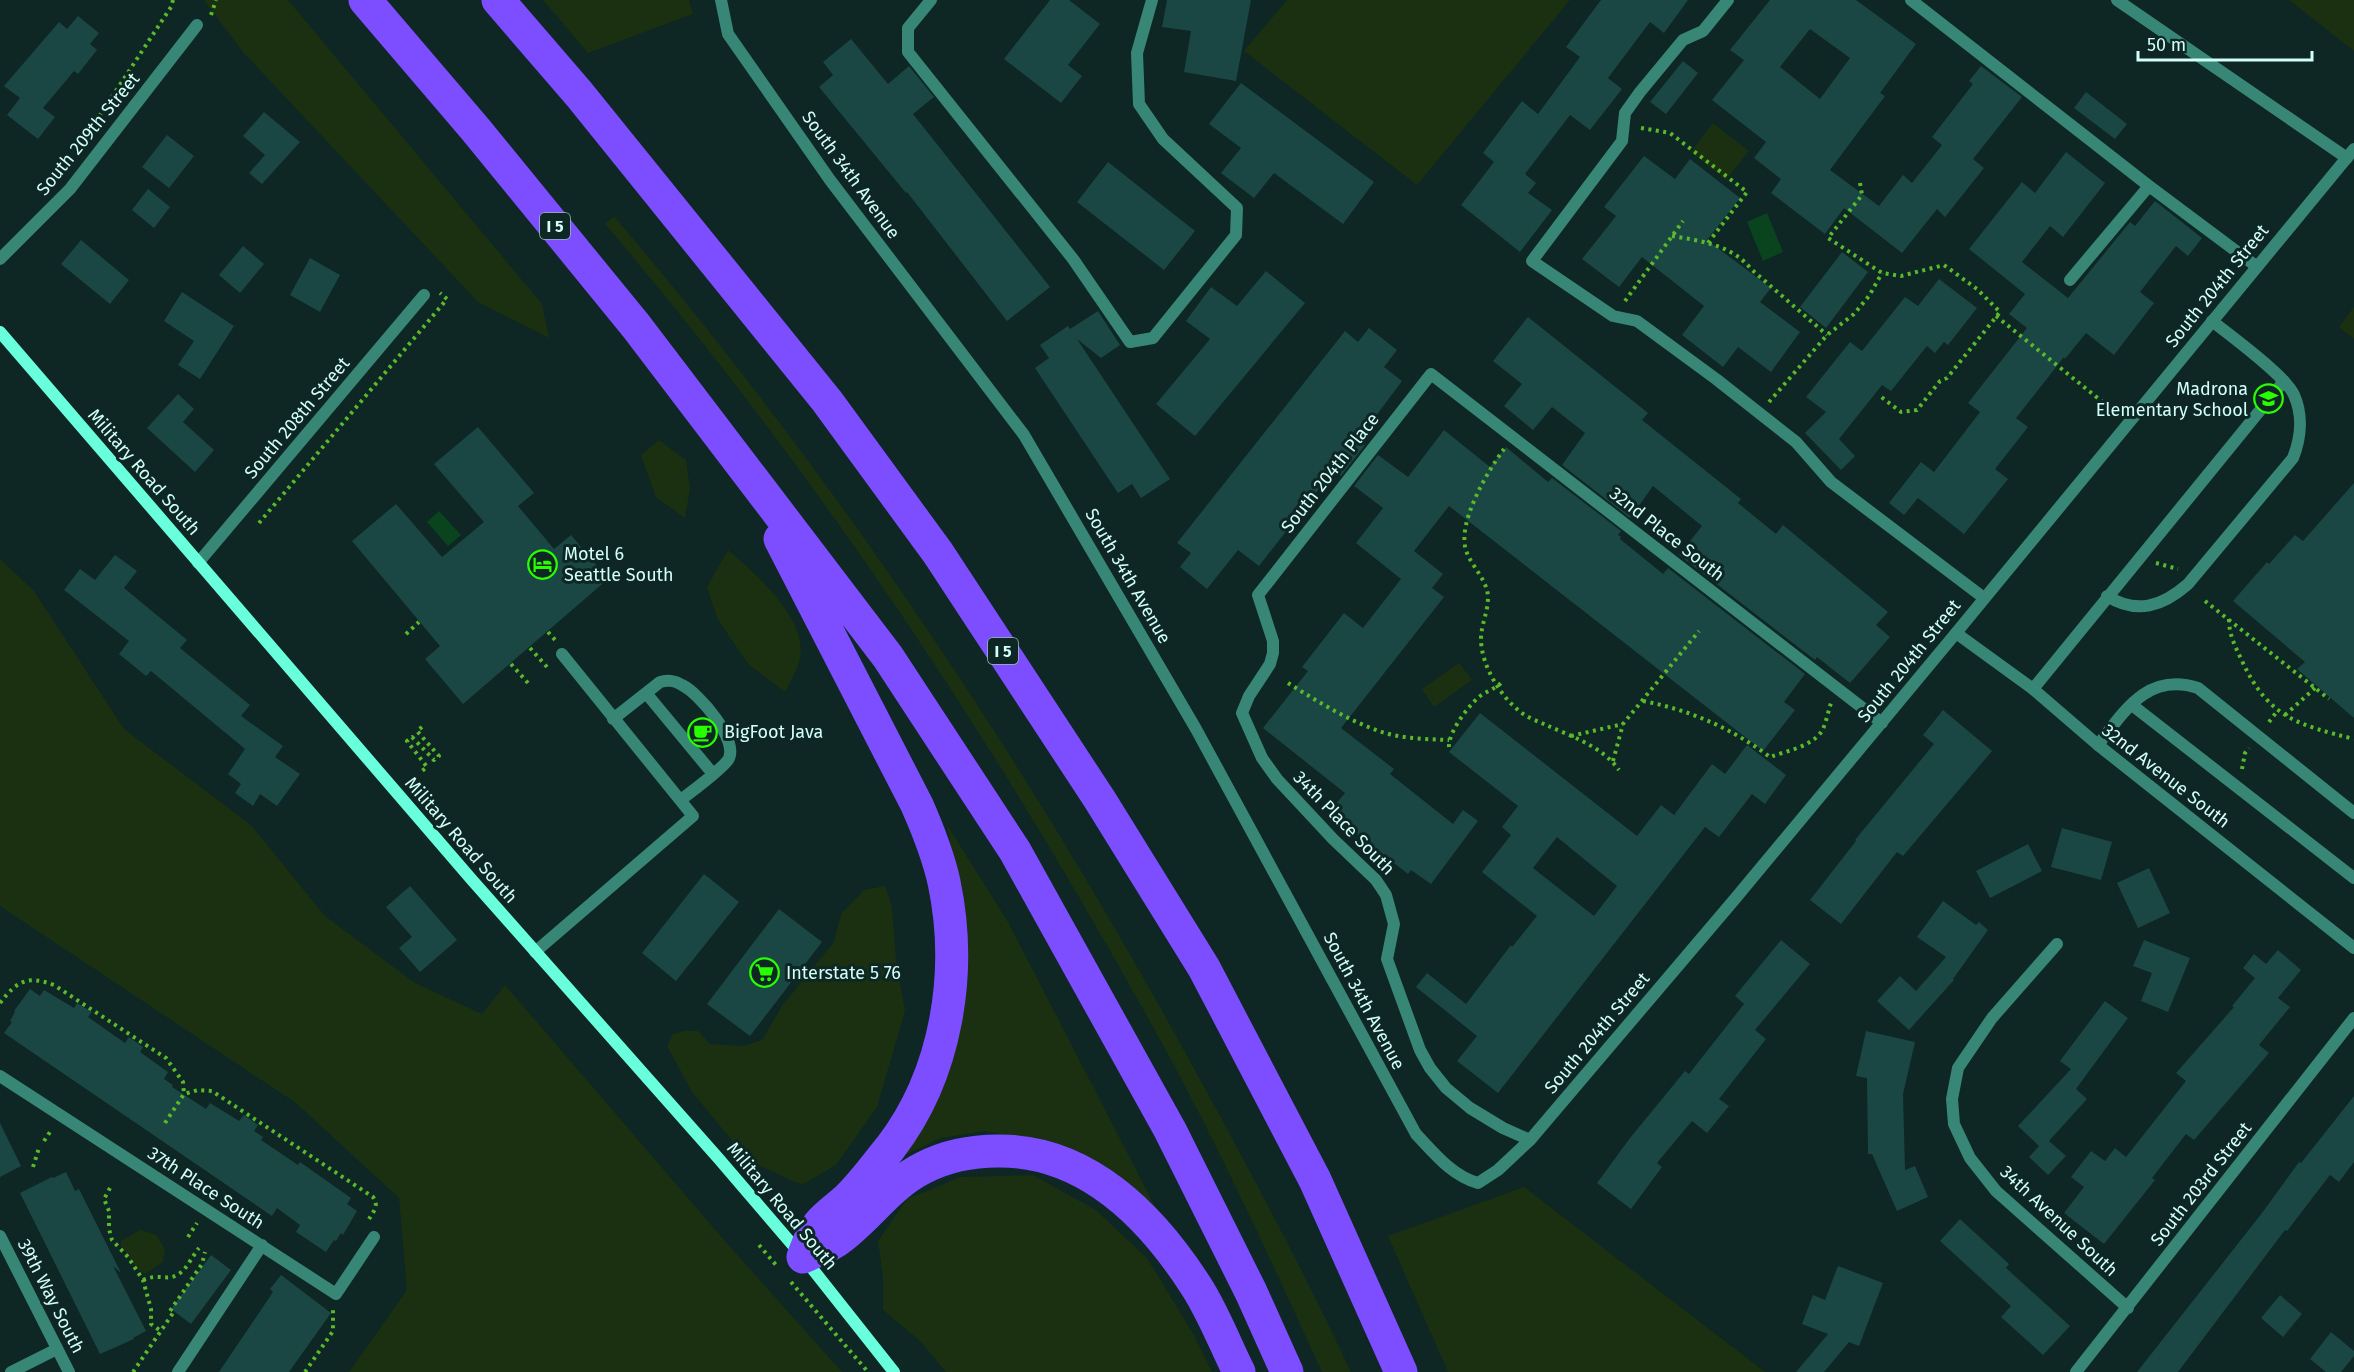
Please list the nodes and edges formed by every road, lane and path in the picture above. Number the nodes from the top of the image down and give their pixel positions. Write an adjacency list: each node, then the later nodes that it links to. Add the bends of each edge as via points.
1 (173, 0): 12 (path)
2 (364, 0): 36 (highway, I 5, via 622,308)
3 (498, 0): 125 (highway, I 5, via 827,401 951,573 1100,800 1204,968 1315,1180)
4 (722, 0): 99 (street, South 34th Avenue, via 728,34 830,180 1024,435 1196,729 1416,1134 1442,1162 1466,1180)
5 (931, 0): 6 (street, via 908,28 908,52 1073,259 1130,342 1153,338 1236,235 1237,208 1163,139 1139,104 1137,54)
6 (1152, 0)
7 (1728, 0): 43 (street, via 1703,30 1683,40 1640,92 1625,113 1622,141 1532,261 1613,316 1637,321 1707,373 1796,442 1831,482)
8 (1911, 0): 15 (street)
9 (2117, 0): 13 (street)
10 (196, 25): 19 (street, South 209th Street, via 70,189)
11 (1636, 123): 18 (path, via 1642,129 1670,133 1747,192)
12 (84, 140)
13 (2350, 154): 20 (street, South 204th Street)
14 (1860, 183): 21 (path, via 1862,195 1828,238)
15 (2149, 186): 20 (street); 22 (street)
16 (1683, 222): 17 (path)
17 (1672, 236): 18 (path); 25 (path)
18 (1708, 243): 29 (path, via 1742,258)
19 (0, 259)
20 (2256, 266): 27 (street, South 204th Street)
21 (1882, 273): 26 (path, via 1901,276 1944,265 1977,289 2000,312); 29 (path, via 1854,314)
22 (2070, 280)
23 (424, 295): 39 (street, South 208th Street)
24 (447, 299): 37 (path)
25 (1623, 303)
26 (1996, 316): 32 (path, via 1917,410 1901,412); 34 (path)
27 (2212, 321): 31 (street); 43 (street, South 204th Street)
28 (0, 332): 39 (main road, Military Road South)
29 (1827, 335): 33 (path)
30 (1431, 374): 41 (street, South 204th Place); 69 (street, 32nd Place South)
31 (2284, 381): 42 (street); 42 (street, via 2294,394 2299,418 2300,442 2293,458 2172,598 2145,607 2121,605)
32 (1880, 396)
33 (1768, 402)
34 (2115, 412)
35 (1507, 446): 57 (path, via 1470,511 1463,534 1466,552 1485,584 1488,598 1481,639 1485,662)
36 (739, 458): 110 (highway, via 917,804 944,880 952,947 945,1022 924,1088 892,1145 850,1197 818,1225); 124 (highway, I 5, via 888,657 1015,851 1170,1130)
37 (259, 523)
38 (2151, 562): 40 (path)
39 (198, 563): 88 (main road, Military Road South)
40 (2181, 572)
41 (1258, 595): 95 (street, 34th Place South, via 1274,641 1270,664 1242,713 1250,734 1277,779 1386,895 1394,924 1387,959 1430,1068 1470,1108)
42 (2107, 596): 59 (street)
43 (1984, 598): 48 (street, South 204th Street)
44 (2205, 601): 45 (path)
45 (2229, 619): 58 (path); 65 (path, via 2229,633 2253,683)
46 (419, 622): 49 (path)
47 (1699, 631): 63 (path)
48 (1956, 633): 59 (street, 32nd Avenue South); 69 (street, South 204th Street)
49 (406, 634)
50 (530, 648): 53 (path)
51 (562, 654): 67 (street)
52 (511, 664): 55 (path)
53 (547, 667)
54 (1503, 681): 57 (path)
55 (528, 683)
56 (1288, 683): 74 (path, via 1380,732)
57 (1498, 687): 72 (path, via 1520,712); 74 (path, via 1479,697)
58 (2315, 688): 62 (path); 66 (path)
59 (2032, 689): 75 (street, 32nd Avenue South)
60 (646, 693): 67 (street); 81 (street); 81 (street, via 660,681 685,686 724,730 730,749 728,760)
61 (1832, 699): 63 (path, via 1818,735 1770,757 1718,724)
62 (2329, 699)
63 (1643, 700): 70 (path)
64 (2132, 705): 75 (street); 84 (street, via 2143,694 2165,684 2182,683 2198,688); 85 (street)
65 (2278, 710): 66 (path); 68 (path)
66 (2285, 715): 73 (path, via 2300,724)
67 (613, 719): 83 (street)
68 (2269, 722)
69 (1882, 723): 95 (street, South 204th Street)
70 (1623, 724): 72 (path); 78 (path)
71 (422, 727): 80 (path, via 417,731 439,756 434,760 411,737 407,741 427,767)
72 (1571, 736): 78 (path)
73 (2354, 739)
74 (1449, 740): 77 (path)
75 (2097, 745): 87 (street, 32nd Avenue South)
76 (2250, 746): 82 (path)
77 (1449, 747)
78 (1613, 761): 79 (path)
79 (1619, 770)
80 (422, 771)
81 (713, 774): 83 (street)
82 (2241, 776)
83 (681, 800): 88 (street, via 693,816)
84 (2354, 813)
85 (2354, 878)
86 (2057, 944): 112 (street, 34th Avenue South, via 1992,1018 1958,1068 1952,1099 1954,1124 1970,1158 1996,1191)
87 (2353, 944)
88 (535, 952): 110 (main road, Military Road South, via 719,1159)
89 (0, 1003): 92 (path, via 25,980 54,985 166,1058 183,1082)
90 (2354, 1018): 112 (street, South 203rd Street)
91 (0, 1076): 106 (street, 37th Place South)
92 (184, 1094): 93 (path); 101 (path, via 212,1091 367,1192 376,1202)
93 (165, 1123)
94 (55, 1125): 96 (path)
95 (1530, 1140): 99 (street, South 204th Street)
96 (44, 1141)
97 (39, 1148): 98 (path)
98 (33, 1167)
99 (1478, 1183)
100 (110, 1188): 111 (path, via 104,1199 112,1240)
101 (369, 1219)
102 (198, 1221): 104 (path)
103 (0, 1236): 115 (street, 39th Way South)
104 (188, 1237)
105 (374, 1237): 106 (street, 37th Place South, via 336,1294)
106 (261, 1245): 119 (street)
107 (759, 1245): 110 (path)
108 (199, 1248): 111 (path, via 176,1276 153,1275)
109 (206, 1252): 114 (path, via 170,1311 173,1313)
110 (790, 1269): 121 (path); 122 (main road, Military Road South); 123 (highway, via 840,1238 888,1193 939,1161 990,1151 1050,1158 1093,1177 1135,1209 1156,1231 1197,1287)
111 (143, 1280): 114 (path, via 151,1324)
112 (2128, 1308): 126 (street, South 203rd Street)
113 (333, 1310): 120 (path, via 333,1331)
114 (162, 1332): 118 (path)
115 (57, 1349): 116 (street); 117 (street, 39th Way South)
116 (11, 1372)
117 (69, 1372)
118 (133, 1372)
119 (178, 1372)
120 (305, 1372)
121 (868, 1372)
122 (894, 1372)
123 (1239, 1372)
124 (1287, 1372)
125 (1401, 1372)
126 (2076, 1372)

